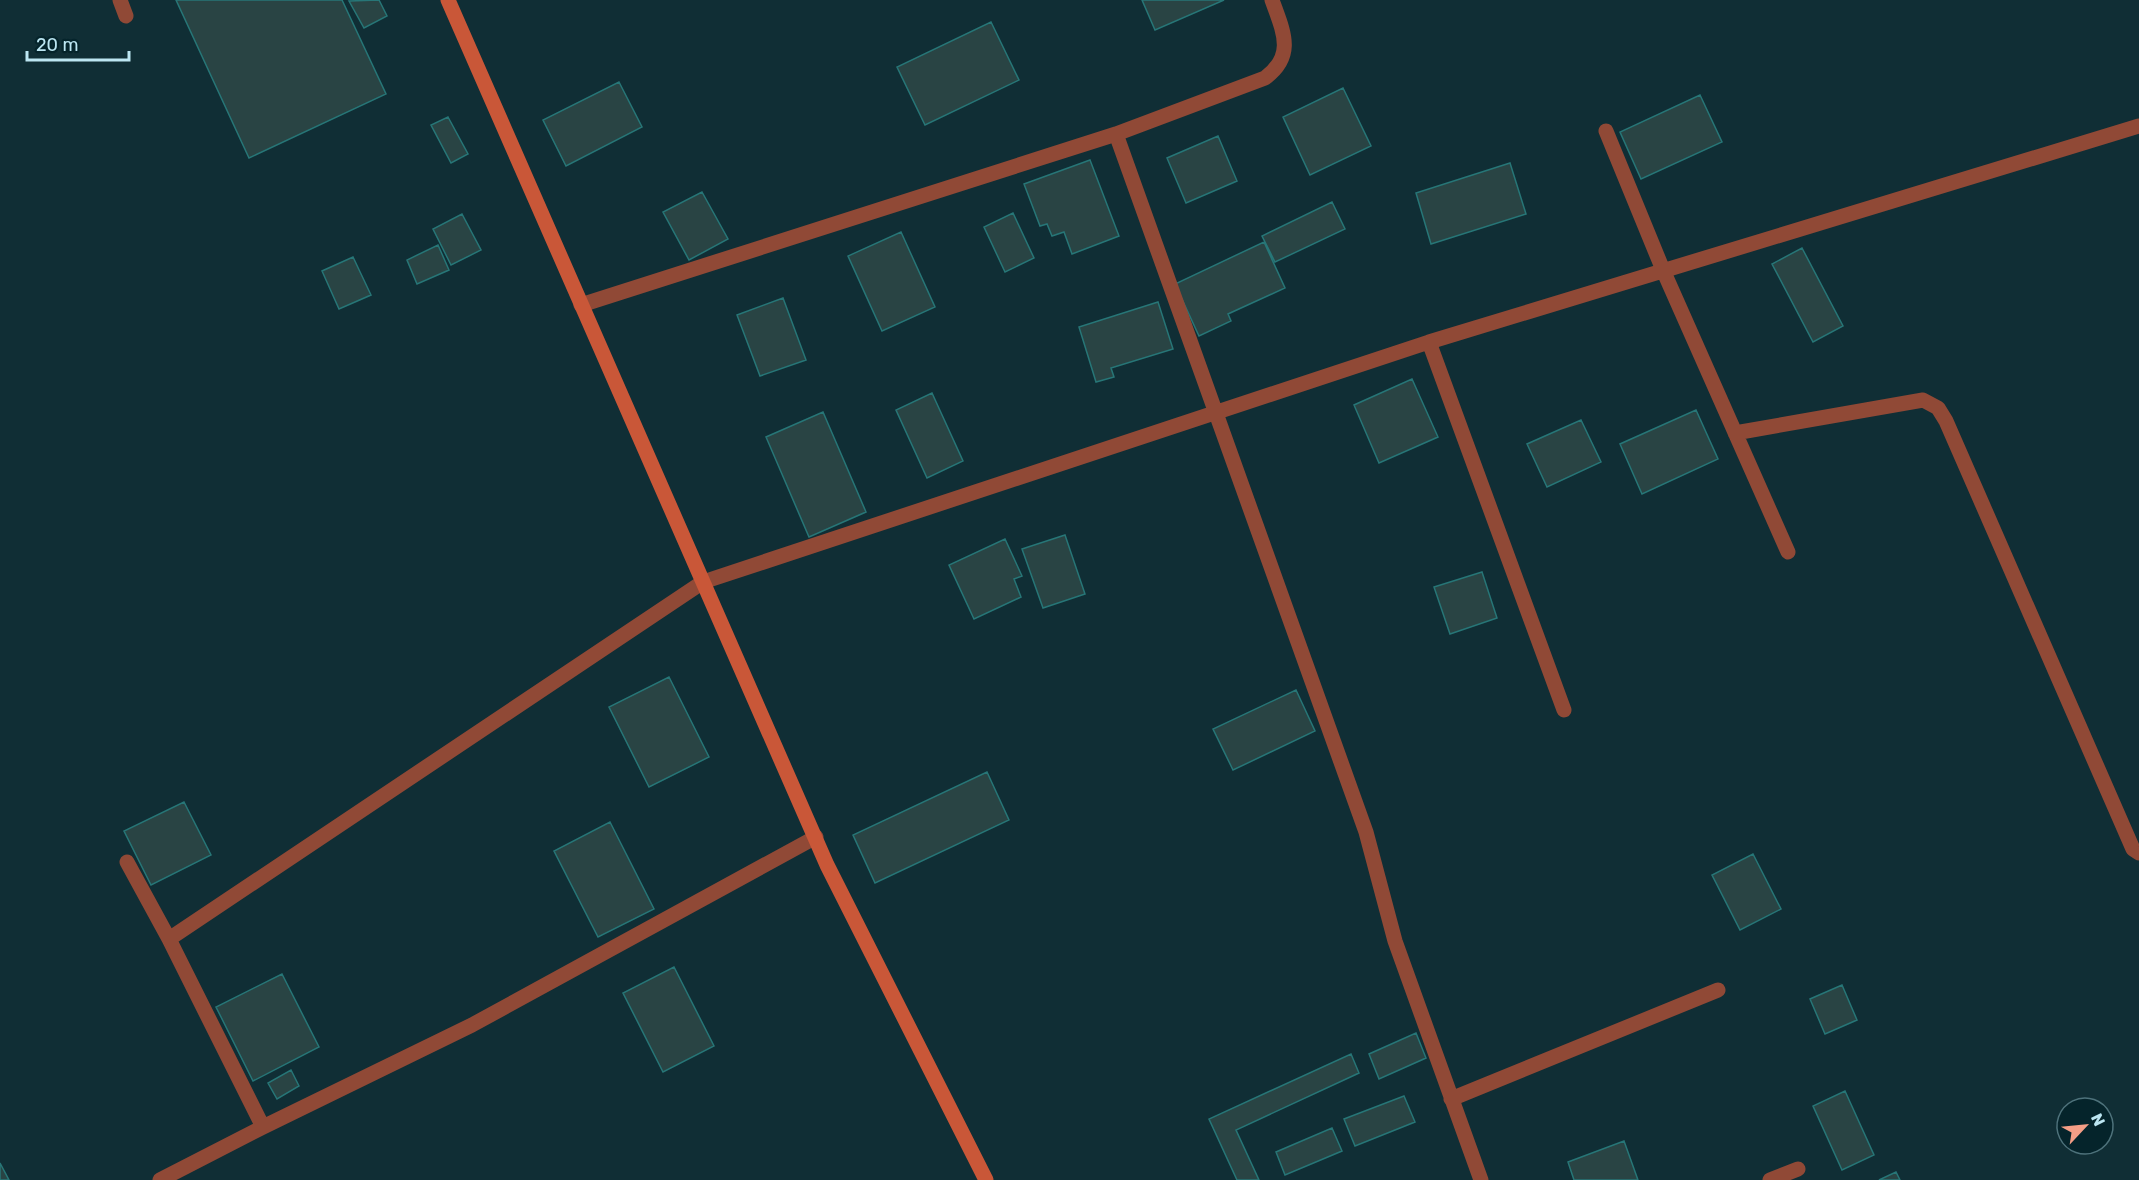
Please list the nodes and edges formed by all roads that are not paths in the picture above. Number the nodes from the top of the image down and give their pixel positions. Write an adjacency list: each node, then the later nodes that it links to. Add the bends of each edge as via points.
1 (120, 0): 4 (street)
2 (448, 0): 9 (main road)
3 (1272, 0): 7 (street, via 1286,38 1282,60 1274,71 1265,78)
4 (126, 16)
5 (2139, 126): 8 (street)
6 (1606, 131): 8 (street)
7 (1116, 134): 9 (street); 11 (street)
8 (1663, 270): 10 (street); 12 (street)
9 (580, 305): 14 (main road)
10 (1429, 342): 11 (street); 15 (street)
11 (1216, 412): 14 (street); 21 (street, via 1366,832 1395,941)
12 (1735, 433): 13 (street); 17 (street, via 1923,400 1938,408 2133,849)
13 (1788, 552)
14 (703, 582): 16 (main road); 19 (street)
15 (1564, 710)
16 (816, 837): 22 (street, via 472,1025); 25 (main road)
17 (2139, 853)
18 (127, 862): 19 (street)
19 (169, 939): 22 (street)
20 (1718, 990): 21 (street)
21 (1451, 1099): 26 (street)
22 (263, 1127): 24 (street)
23 (1798, 1169): 27 (street)
24 (160, 1180)
25 (986, 1180)
26 (1481, 1180)
27 (1770, 1180)

